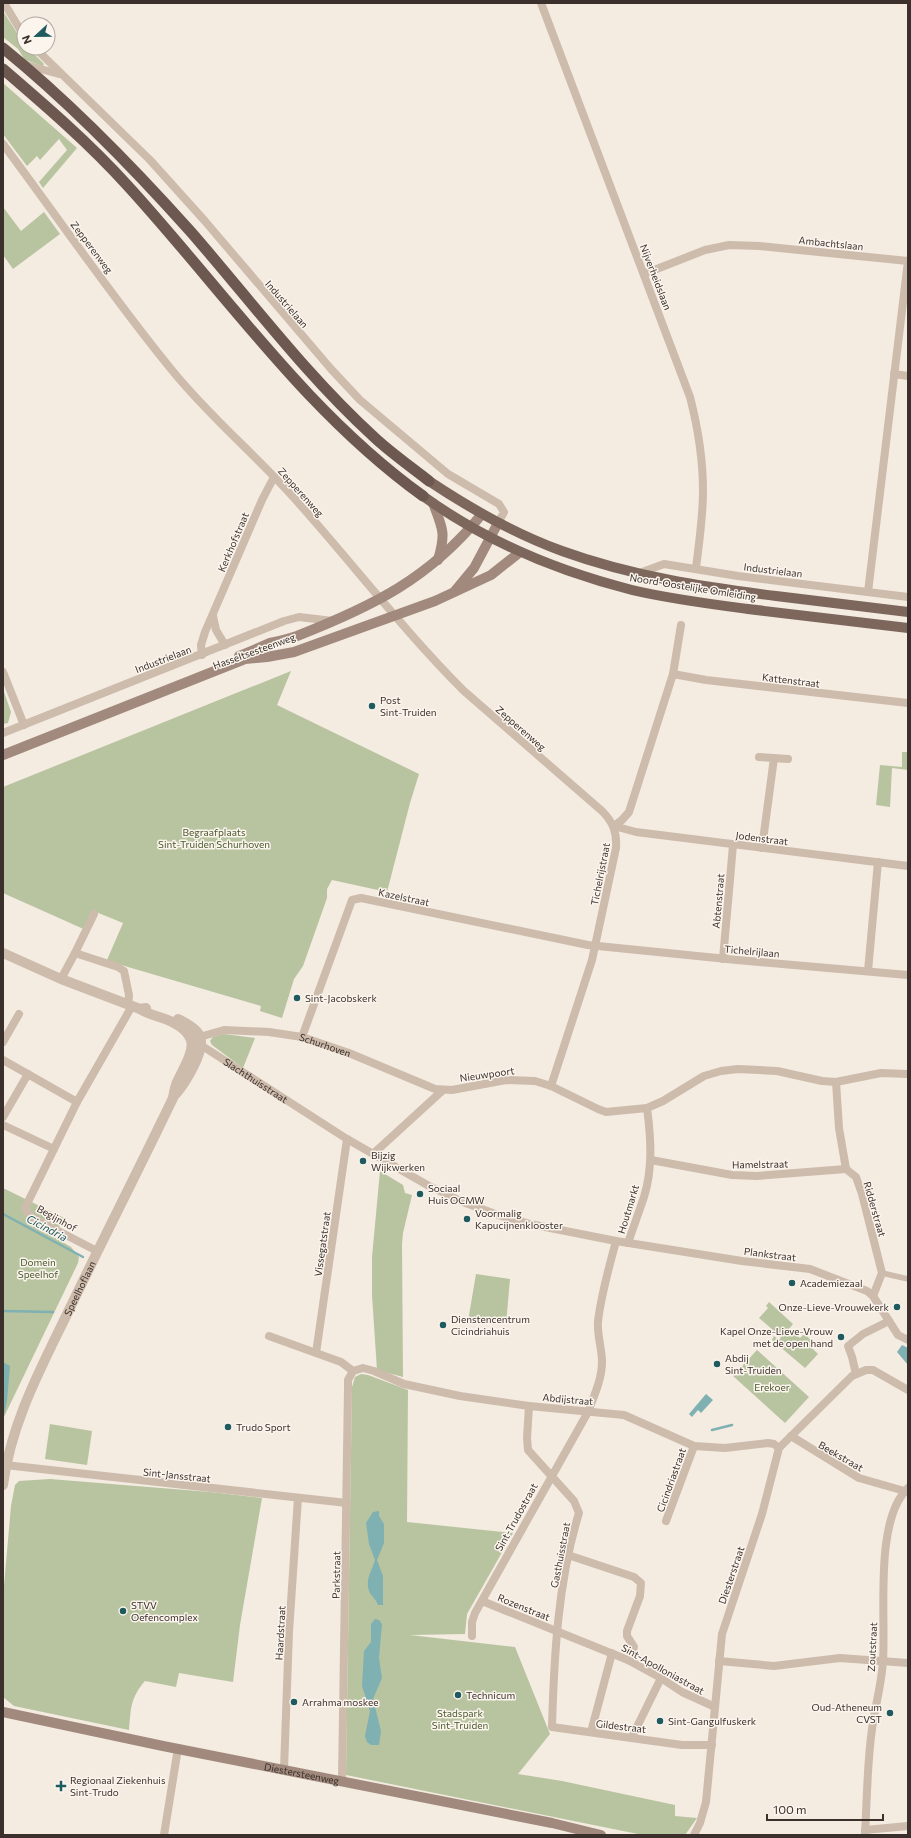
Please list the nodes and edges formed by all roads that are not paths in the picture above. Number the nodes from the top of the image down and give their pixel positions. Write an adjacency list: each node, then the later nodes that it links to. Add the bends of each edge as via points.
1 (4, 3): 3 (street)
2 (541, 3): 10 (street, Nijverheidslaan)
3 (16, 23)
4 (3, 48): 6 (highway)
5 (43, 56): 8 (street, Industrielaan)
6 (24, 65): 8 (street, Industrielaan, via 56,72); 14 (highway, via 124,158 284,343 350,414)
7 (3, 69): 15 (highway, via 76,133 122,180 310,396 350,437)
8 (65, 77): 18 (street, Industrielaan, via 129,138 360,400 448,474 499,504 504,512)
9 (3, 144): 13 (street, Zepperenweg, via 171,370 196,399)
10 (644, 274): 11 (street, Ambachtslaan, via 705,250 729,245 908,261); 23 (street, Nijverheidslaan, via 688,390 696,420 703,471)
11 (894, 374): 12 (street); 26 (street, Ambachtslaan)
12 (908, 376)
13 (274, 477): 28 (street, Zepperenweg, via 301,505); 30 (street, Kerkhofstraat)
14 (429, 481): 17 (main road, Noord-Oostelijke Omleiding)
15 (423, 496): 16 (main road, Noord-Oostelijke Omleiding)
16 (433, 503): 19 (main road, Noord-Oostelijke Omleiding); 22 (main road, via 444,535)
17 (482, 514): 18 (main road, Noord-Oostelijke Omleiding); 19 (main road, Hasseltsesteenweg)
18 (498, 523): 20 (main road, Hasseltsesteenweg); 24 (main road, Noord-Oostelijke Omleiding, via 562,551)
19 (471, 528): 20 (main road, Noord-Oostelijke Omleiding); 22 (main road, Hasseltsesteenweg)
20 (491, 538): 21 (main road, Noord-Oostelijke Omleiding); 25 (main road, Hasseltsesteenweg, via 469,575)
21 (520, 552): 25 (main road, Hasseltsesteenweg, via 491,575); 34 (main road, Noord-Oostelijke Omleiding, via 566,570 633,590 726,606)
22 (438, 560): 28 (main road, Hasseltsesteenweg, via 405,586)
23 (696, 568): 24 (street, Industrielaan, via 664,564); 26 (street, Industrielaan, via 738,576)
24 (637, 574): 29 (main road, Noord-Oostelijke Omleiding, via 729,590)
25 (454, 592): 31 (main road, Hasseltsesteenweg)
26 (868, 592): 27 (street, Industrielaan)
27 (908, 597)
28 (380, 599): 31 (street, Zepperenweg); 32 (main road, Hasseltsesteenweg)
29 (908, 612)
30 (213, 616): 35 (street, via 216,630); 36 (street, Kerkhofstraat, via 201,645)
31 (395, 617): 43 (main road, Hasseltsesteenweg, via 294,652 267,658 245,659); 47 (street, Zepperenweg, via 464,691 602,811)
32 (333, 621): 35 (street, Industrielaan, via 299,617); 42 (main road, Hasseltsesteenweg, via 270,643)
33 (681, 625): 38 (street)
34 (908, 628)
35 (225, 645): 36 (street, Industrielaan)
36 (202, 654): 40 (street, Industrielaan)
37 (3, 672): 40 (street)
38 (673, 674): 39 (street, Kattenstraat); 47 (street, via 628,812)
39 (908, 703)
40 (24, 725): 41 (street, Industrielaan)
41 (3, 733)
42 (3, 750)
43 (3, 755)
44 (759, 757): 45 (street)
45 (774, 758): 46 (street); 49 (street)
46 (788, 759)
47 (614, 826): 48 (street, Jodenstraat, via 636,832); 53 (street, Tichelrijstraat, via 616,848)
48 (733, 844): 49 (street, Jodenstraat); 56 (street, Abtenstraat)
49 (762, 848): 50 (street, Jodenstraat)
50 (878, 862): 51 (street, Jodenstraat); 57 (street)
51 (908, 866)
52 (94, 914): 55 (street)
53 (595, 946): 56 (street, Tichelrijlaan); 62 (street, Kazelstraat, via 361,898 352,900); 69 (street, Tichelrijstraat)
54 (3, 953): 59 (street)
55 (75, 953): 59 (street); 60 (street, via 124,971)
56 (723, 959): 57 (street, Tichelrijlaan)
57 (868, 971): 58 (street, Tichelrijlaan)
58 (908, 975)
59 (61, 979): 60 (street)
60 (134, 1006): 63 (street, Slachthuisstraat, via 175,1023); 71 (street, Begijnhof)
61 (18, 1014): 64 (street)
62 (302, 1037): 63 (street, Schurhoven, via 269,1032 224,1030); 70 (street, Schurhoven)
63 (198, 1040): 75 (street, Slachthuisstraat, via 244,1073); 82 (street, Speelhoflaan, via 193,1045 177,1082 173,1098)
64 (3, 1042)
65 (3, 1060): 66 (street)
66 (28, 1074): 71 (street); 73 (street)
67 (908, 1074): 68 (street, Nieuwpoort, via 881,1073)
68 (836, 1082): 72 (street, Nieuwpoort, via 777,1071 721,1071 704,1076); 79 (street, Ridderstraat, via 839,1128)
69 (551, 1086): 70 (street, Nieuwpoort, via 535,1080 520,1079); 72 (street, Nieuwpoort, via 606,1112)
70 (443, 1090): 77 (street)
71 (77, 1102): 76 (street, Begijnhof)
72 (647, 1108): 78 (street, Houtmarkt)
73 (3, 1117)
74 (3, 1125): 76 (street)
75 (347, 1139): 77 (street, Slachthuisstraat); 89 (street, Vissegatstraat)
76 (54, 1149): 82 (street, Begijnhof, via 27,1200 26,1212)
77 (372, 1154): 80 (street, Slachthuisstraat, via 428,1186 498,1215)
78 (651, 1160): 79 (street, Hamelstraat, via 732,1175 757,1176); 81 (street, Houtmarkt, via 644,1195)
79 (846, 1169): 83 (street, Ridderstraat, via 856,1177)
80 (616, 1242): 81 (street, Plankstraat); 94 (street, Sint-Trudostraat, via 605,1280 598,1324 601,1374)
81 (628, 1243): 85 (street, Plankstraat, via 810,1269 867,1291)
82 (97, 1251): 98 (street, Speelhoflaan, via 21,1411)
83 (882, 1273): 84 (street); 85 (street)
84 (908, 1279)
85 (873, 1296): 86 (street, Plankstraat)
86 (889, 1321): 88 (street, Plankstraat, via 898,1335); 91 (street, via 863,1334 848,1346)
87 (270, 1336): 89 (street)
88 (908, 1340)
89 (316, 1353): 90 (street, via 341,1362)
90 (353, 1371): 93 (street, Abdijstraat, via 363,1368 404,1384 431,1391); 103 (street, Parkstraat, via 348,1380)
91 (859, 1373): 92 (street, via 873,1370); 95 (street)
92 (908, 1390)
93 (529, 1406): 94 (street, Abdijstraat); 99 (street, Gasthuisstraat, via 528,1450)
94 (588, 1412): 96 (street, Abdijstraat, via 624,1415); 99 (street, Sint-Trudostraat)
95 (791, 1436): 97 (street); 101 (street, Beekstraat, via 859,1478)
96 (694, 1446): 97 (street, Abdijstraat, via 725,1448 768,1443); 104 (street, Cicindriastraat)
97 (779, 1448): 111 (street, Diesterstraat, via 762,1514 722,1634)
98 (6, 1465): 100 (street, Speelhoflaan); 102 (street, Sint-Jansstraat)
99 (551, 1475): 105 (street, Gasthuisstraat, via 574,1501 579,1513); 106 (street, Sint-Trudostraat)
100 (3, 1485)
101 (907, 1490): 112 (street, Zoutstraat, via 892,1514 887,1536)
102 (298, 1498): 103 (street, Sint-Jansstraat); 122 (street, Haardstraat, via 289,1632)
103 (347, 1503): 123 (street, Parkstraat)
104 (666, 1521)
105 (568, 1555): 107 (street, Gasthuisstraat); 110 (street, via 634,1577 641,1583 640,1596 627,1631 627,1636 634,1647)
106 (482, 1601): 107 (street, Rozenstraat); 108 (street, Sint-Trudostraat, via 472,1622)
107 (558, 1631): 109 (street, Sint-Apolloniastraat); 117 (street, Gasthuisstraat)
108 (472, 1636)
109 (612, 1653): 110 (street, Sint-Apolloniastraat); 118 (street)
110 (628, 1660): 114 (street, Sint-Apolloniastraat)
111 (719, 1661): 112 (street, via 774,1666 840,1658); 115 (street, Diesterstraat)
112 (884, 1661): 113 (street); 125 (street, Zoutstraat, via 869,1752)
113 (908, 1663)
114 (661, 1678): 115 (street, Sint-Apolloniastraat, via 682,1692); 119 (street)
115 (715, 1706): 120 (street, Diesterstraat)
116 (3, 1712): 121 (main road, Diestersteenweg)
117 (552, 1727): 118 (street, Gildestraat)
118 (591, 1732): 119 (street, Gildestraat)
119 (632, 1737): 120 (street, Gildestraat, via 682,1745)
120 (712, 1745): 128 (street, Diesterstraat, via 706,1802)
121 (178, 1748): 122 (main road, Diestersteenweg); 127 (street)
122 (284, 1769): 123 (main road, Diestersteenweg)
123 (342, 1780): 126 (main road, Diestersteenweg)
124 (908, 1826): 125 (street)
125 (865, 1833)
126 (594, 1834)
127 (164, 1835)
128 (694, 1835)

